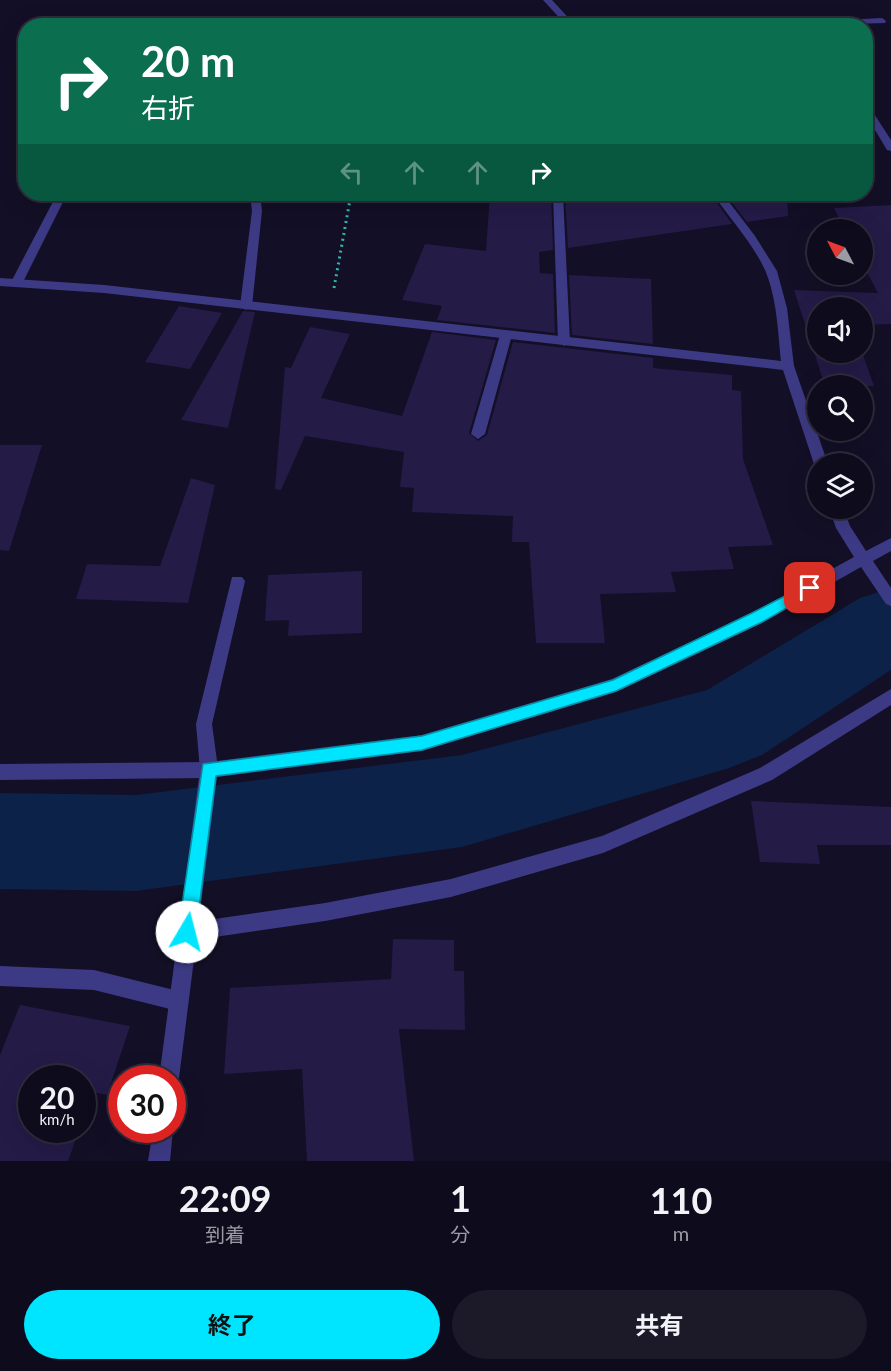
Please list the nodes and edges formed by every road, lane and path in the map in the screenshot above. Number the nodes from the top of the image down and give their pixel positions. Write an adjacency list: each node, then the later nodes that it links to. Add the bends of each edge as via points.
1 (547, 0): 2 (street)
2 (564, 18)
3 (873, 21): 4 (street)
4 (882, 21)
5 (873, 121): 7 (street)
6 (873, 130): 7 (street)
7 (878, 130): 8 (street)
8 (891, 148)
9 (58, 201): 15 (street)
10 (256, 201): 16 (street)
11 (350, 201): 17 (path)
12 (558, 201): 19 (street)
13 (723, 201): 20 (street, via 771,272 781,308)
14 (0, 282): 15 (street)
15 (17, 282): 16 (street)
16 (246, 306): 17 (street)
17 (330, 315): 18 (street)
18 (506, 335): 19 (street); 21 (street)
19 (564, 342): 20 (street)
20 (788, 366): 22 (street)
21 (478, 434)
22 (817, 453)
23 (840, 519): 25 (street)
24 (891, 544): 25 (street)
25 (866, 564): 27 (street); 29 (street, via 616,685 422,743)
26 (237, 581): 29 (street, via 204,724)
27 (891, 600)
28 (891, 696): 31 (street, via 766,774 603,843 451,888)
29 (209, 770): 30 (street); 31 (street)
30 (0, 772)
31 (187, 932): 33 (street)
32 (0, 976): 33 (street, via 94,980)
33 (178, 1001): 34 (street)
34 (171, 1065)
35 (161, 1143): 36 (street)
36 (159, 1161)

